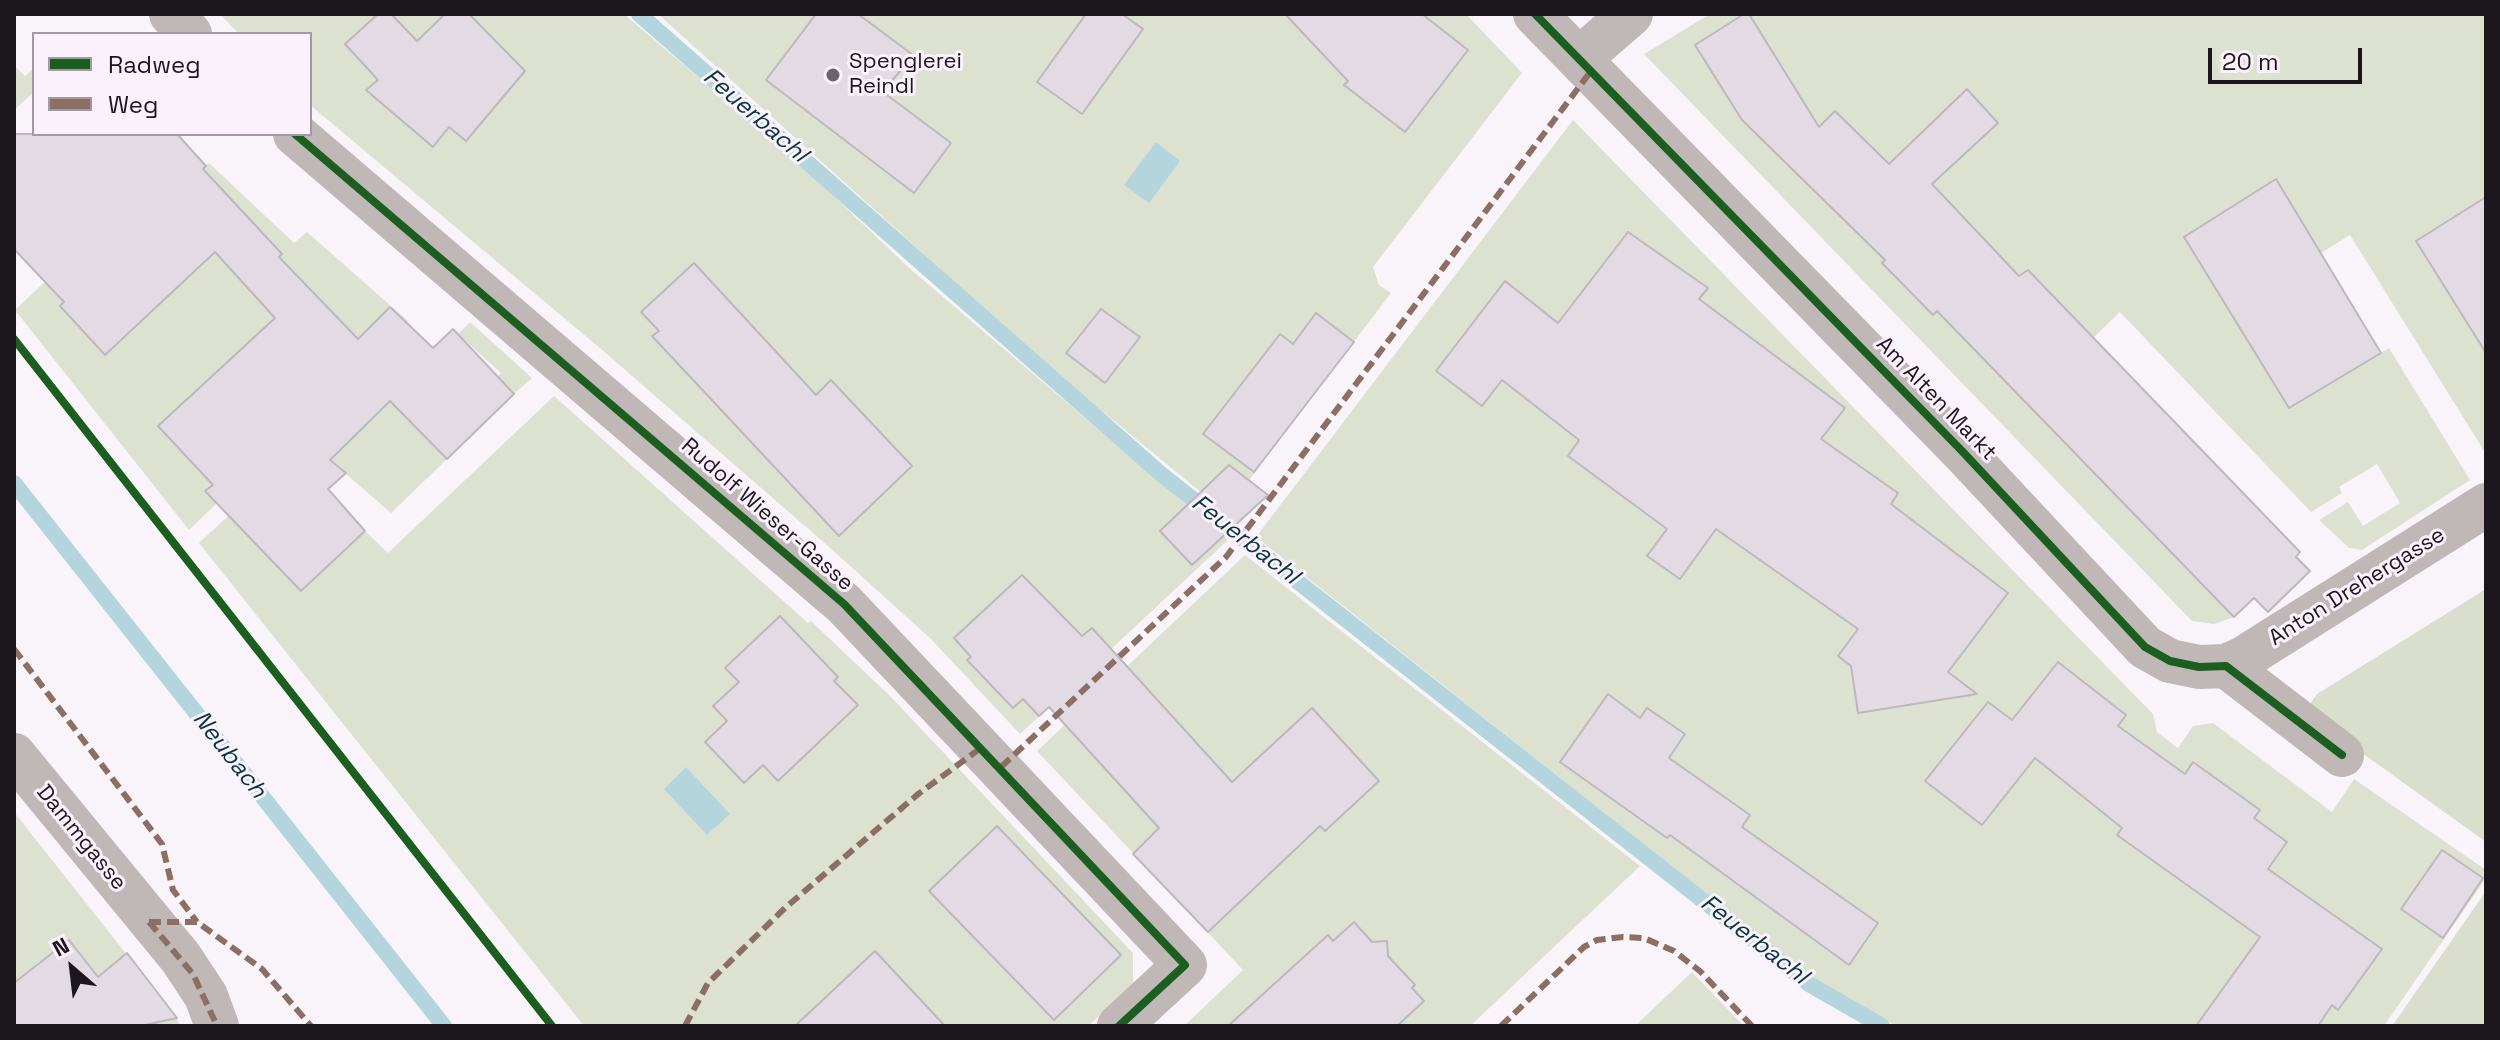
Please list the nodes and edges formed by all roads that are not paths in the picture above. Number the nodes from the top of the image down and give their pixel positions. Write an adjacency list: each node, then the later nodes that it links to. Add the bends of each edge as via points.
1 (171, 14): 4 (street)
2 (1535, 14): 5 (street, Am Alten Markt)
3 (1631, 14): 5 (street)
4 (188, 32)
5 (1579, 59): 8 (street, Am Alten Markt, via 1962,451 2145,647 2170,661)
6 (297, 136): 12 (street, Rudolf Wieser-Gasse, via 844,604 1174,953 1185,965)
7 (2486, 505): 8 (street, Anton Drehergasse)
8 (2226, 666): 10 (street)
9 (14, 755): 11 (street, Dammgasse, via 193,974)
10 (2342, 755)
11 (217, 1026)
12 (1119, 1026)

